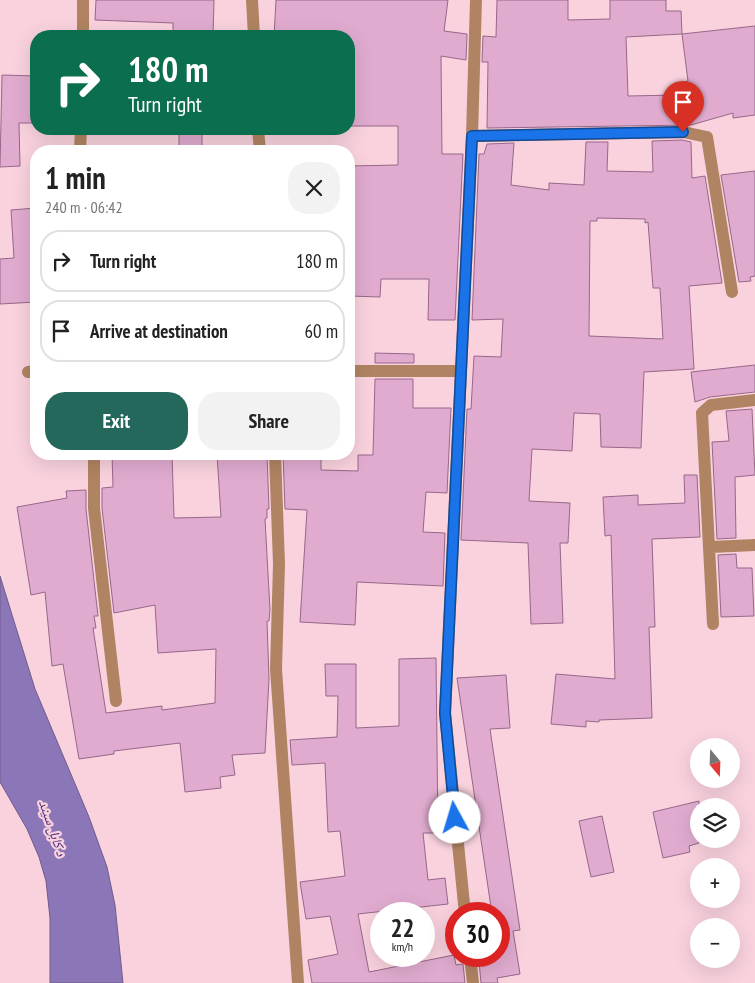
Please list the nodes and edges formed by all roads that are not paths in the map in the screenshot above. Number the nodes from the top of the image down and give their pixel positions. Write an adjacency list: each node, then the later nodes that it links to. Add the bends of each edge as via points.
1 (83, 0): 4 (street)
2 (252, 0): 5 (street)
3 (476, 0): 6 (street)
4 (83, 30)
5 (254, 30)
6 (472, 136): 7 (street, via 683,132 707,137); 9 (street)
7 (732, 292)
8 (355, 371): 9 (street)
9 (461, 371): 17 (street, via 445,713)
10 (755, 400): 14 (street, via 711,405 702,413)
11 (94, 460): 16 (street, via 94,508)
12 (275, 460): 19 (street, via 279,564 276,669)
13 (755, 545): 14 (street)
14 (711, 547): 15 (street)
15 (713, 624)
16 (116, 701)
17 (464, 902)
18 (471, 967): 20 (street)
19 (298, 983)
20 (473, 983)

